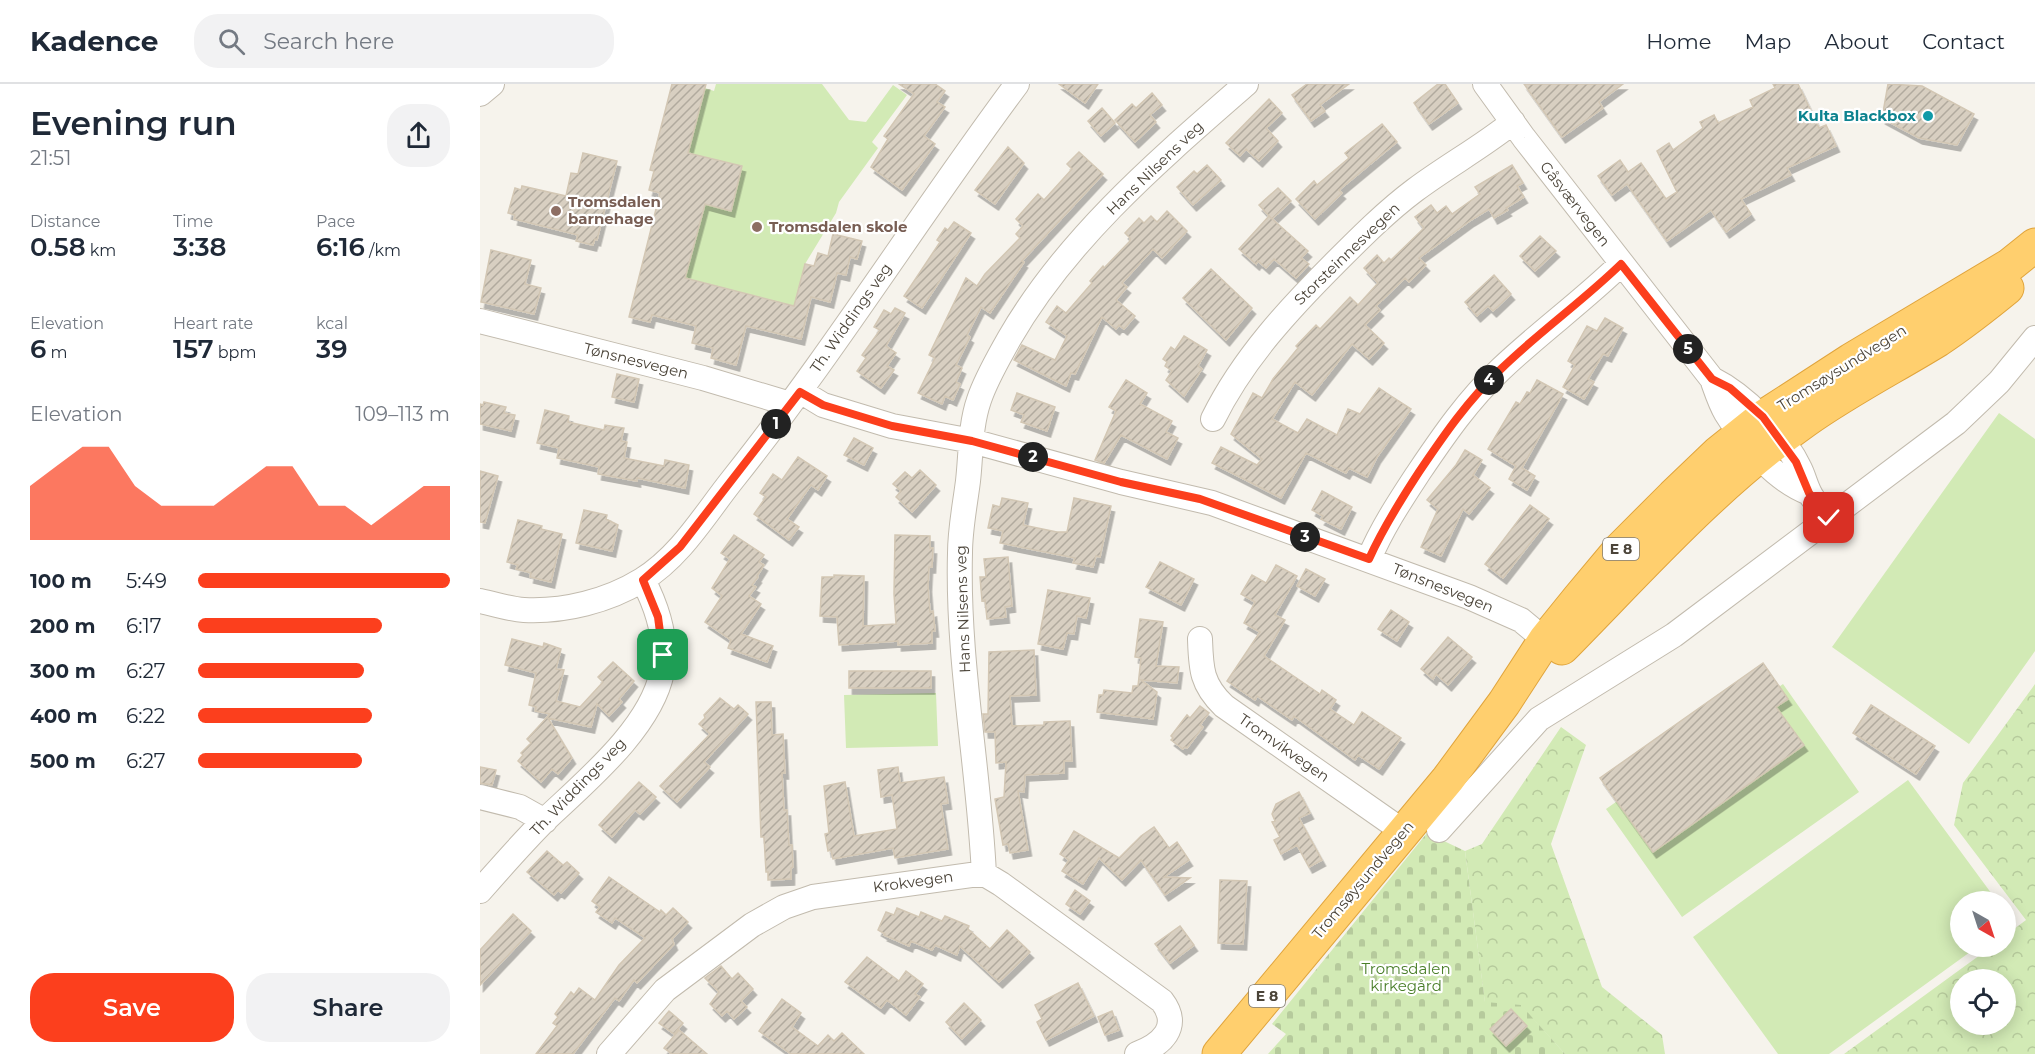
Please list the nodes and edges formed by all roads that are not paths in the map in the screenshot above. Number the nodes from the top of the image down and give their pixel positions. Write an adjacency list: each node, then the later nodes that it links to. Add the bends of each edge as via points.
1 (492, 84): 5 (street)
2 (1017, 84): 12 (street, Th. Widdings veg)
3 (1245, 84): 15 (street, Hans Nilsens veg, via 1117,204 1047,280 991,374 977,408)
4 (1485, 84): 6 (street, Gåsværvegen)
5 (480, 94)
6 (1513, 122): 9 (street, Gåsværvegen); 13 (street, Storsteinnesvegen, via 1414,190 1352,245 1268,335)
7 (2035, 245): 14 (highway, Tromsøysundvegen / E 8, via 2010,265 1851,360)
8 (2035, 262): 14 (highway, Tromsøysundvegen / E 8, via 1965,321 1806,420)
9 (1621, 264): 14 (street, Gåsværvegen, via 1712,379 1730,388); 17 (street, via 1592,293 1512,358 1472,399 1394,510)
10 (480, 321): 12 (street, Tønsnesvegen)
11 (2035, 338): 16 (street, via 2000,382 1956,423)
12 (795, 398): 15 (street, Tønsnesvegen, via 892,426); 18 (street, Th. Widdings veg, via 680,547)
13 (1213, 418)
14 (1761, 436): 16 (street, Gåsværvegen, via 1794,488 1809,493); 20 (highway, Tromsøysundvegen / E 8, via 1672,496)
15 (972, 441): 17 (street, Tønsnesvegen, via 1121,482 1200,499); 26 (street, Hans Nilsens veg, via 960,546 960,594)
16 (1829, 518): 24 (street, via 1674,635 1539,719)
17 (1369, 559): 20 (street, Tønsnesvegen)
18 (643, 580): 19 (street, via 601,599 552,609 523,610); 23 (street, Th. Widdings veg, via 656,611 663,648 663,670 655,694 618,747)
19 (480, 601)
20 (1542, 636): 25 (highway, Tromsøysundvegen / E 8, via 1504,703)
21 (1200, 639): 25 (street, Tromvikvegen, via 1202,675 1224,706)
22 (480, 797): 23 (street, via 520,807)
23 (544, 821): 27 (street, Th. Widdings veg)
24 (1439, 830)
25 (1404, 832): 30 (highway, Tromsøysundvegen / E 8)
26 (984, 875): 28 (street, Krokvegen, via 880,886 813,897 784,907 752,925 665,990); 29 (street, via 1162,1001 1170,1019 1166,1035)
27 (480, 891)
28 (609, 1054)
29 (1137, 1054)
30 (1219, 1054)

